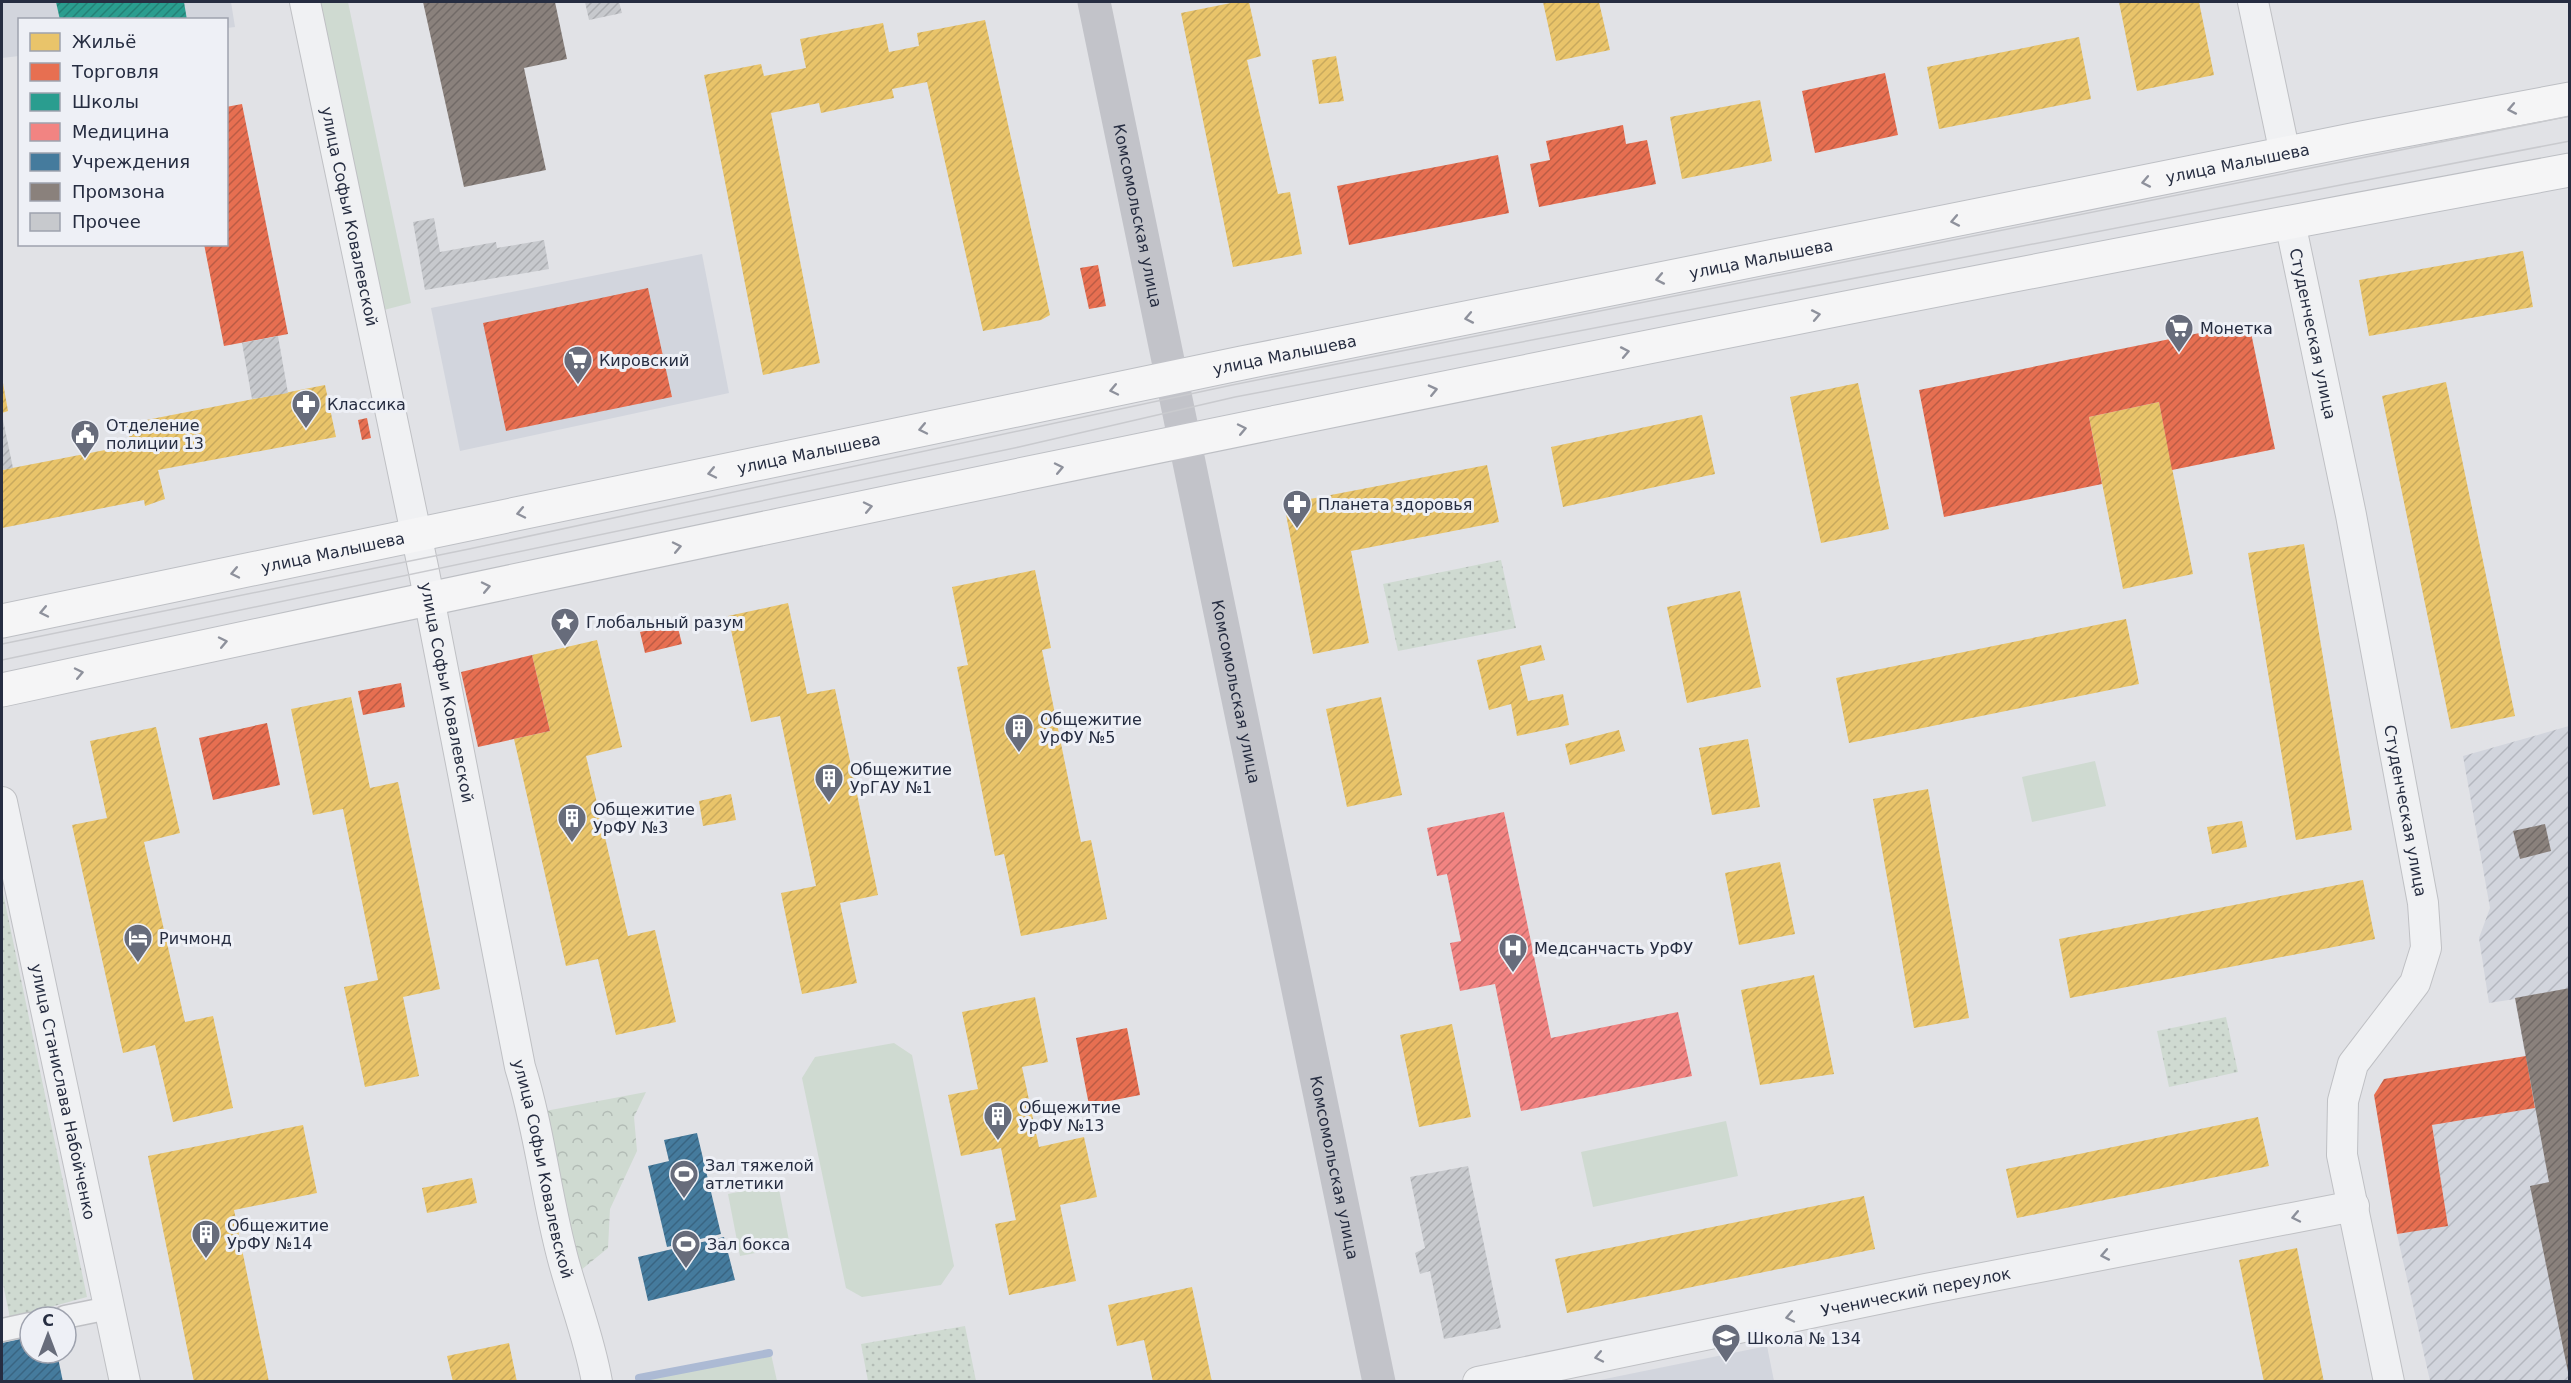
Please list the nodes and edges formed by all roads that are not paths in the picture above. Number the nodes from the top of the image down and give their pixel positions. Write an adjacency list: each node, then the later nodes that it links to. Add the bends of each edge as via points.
1 (305, 2): 10 (street, улица Софьи Ковалевской)
2 (1094, 2): 8 (main road, Комсомольская улица)
3 (2253, 2): 5 (street)
4 (2570, 99): 5 (main road, улица Малышева, one-way to 5)
5 (2286, 154): 8 (main road, улица Малышева, one-way to 8)
6 (2570, 170): 7 (main road)
7 (2290, 222): 9 (main road, one-way to 7, via 1480,379); 15 (street, Студенческая улица, via 2351,515 2423,903 2426,948 2415,982 2353,1064 2346,1082 2342,1155)
8 (1172, 378): 9 (main road, Комсомольская улица); 10 (main road, улица Малышева, one-way to 10)
9 (1185, 441): 11 (main road, one-way to 9); 22 (main road, Комсомольская улица)
10 (416, 535): 11 (street, улица Софьи Ковалевской); 12 (main road, улица Малышева, one-way to 12)
11 (429, 598): 13 (main road, one-way to 11); 21 (street, улица Софьи Ковалевской, via 520,1067 532,1106 564,1263)
12 (2, 621)
13 (2, 690)
14 (2, 802): 16 (street, улица Станислава Набойченко)
15 (2354, 1206): 23 (street, Ученический переулок, one-way to 23); 24 (street, Студенческая улица)
16 (110, 1308): 17 (street); 20 (street, улица Станислава Набойченко)
17 (78, 1314)
18 (18, 1327): 19 (street)
19 (2, 1330)
20 (125, 1382)
21 (597, 1382)
22 (1379, 1382)
23 (1478, 1382)
24 (2389, 1382)

